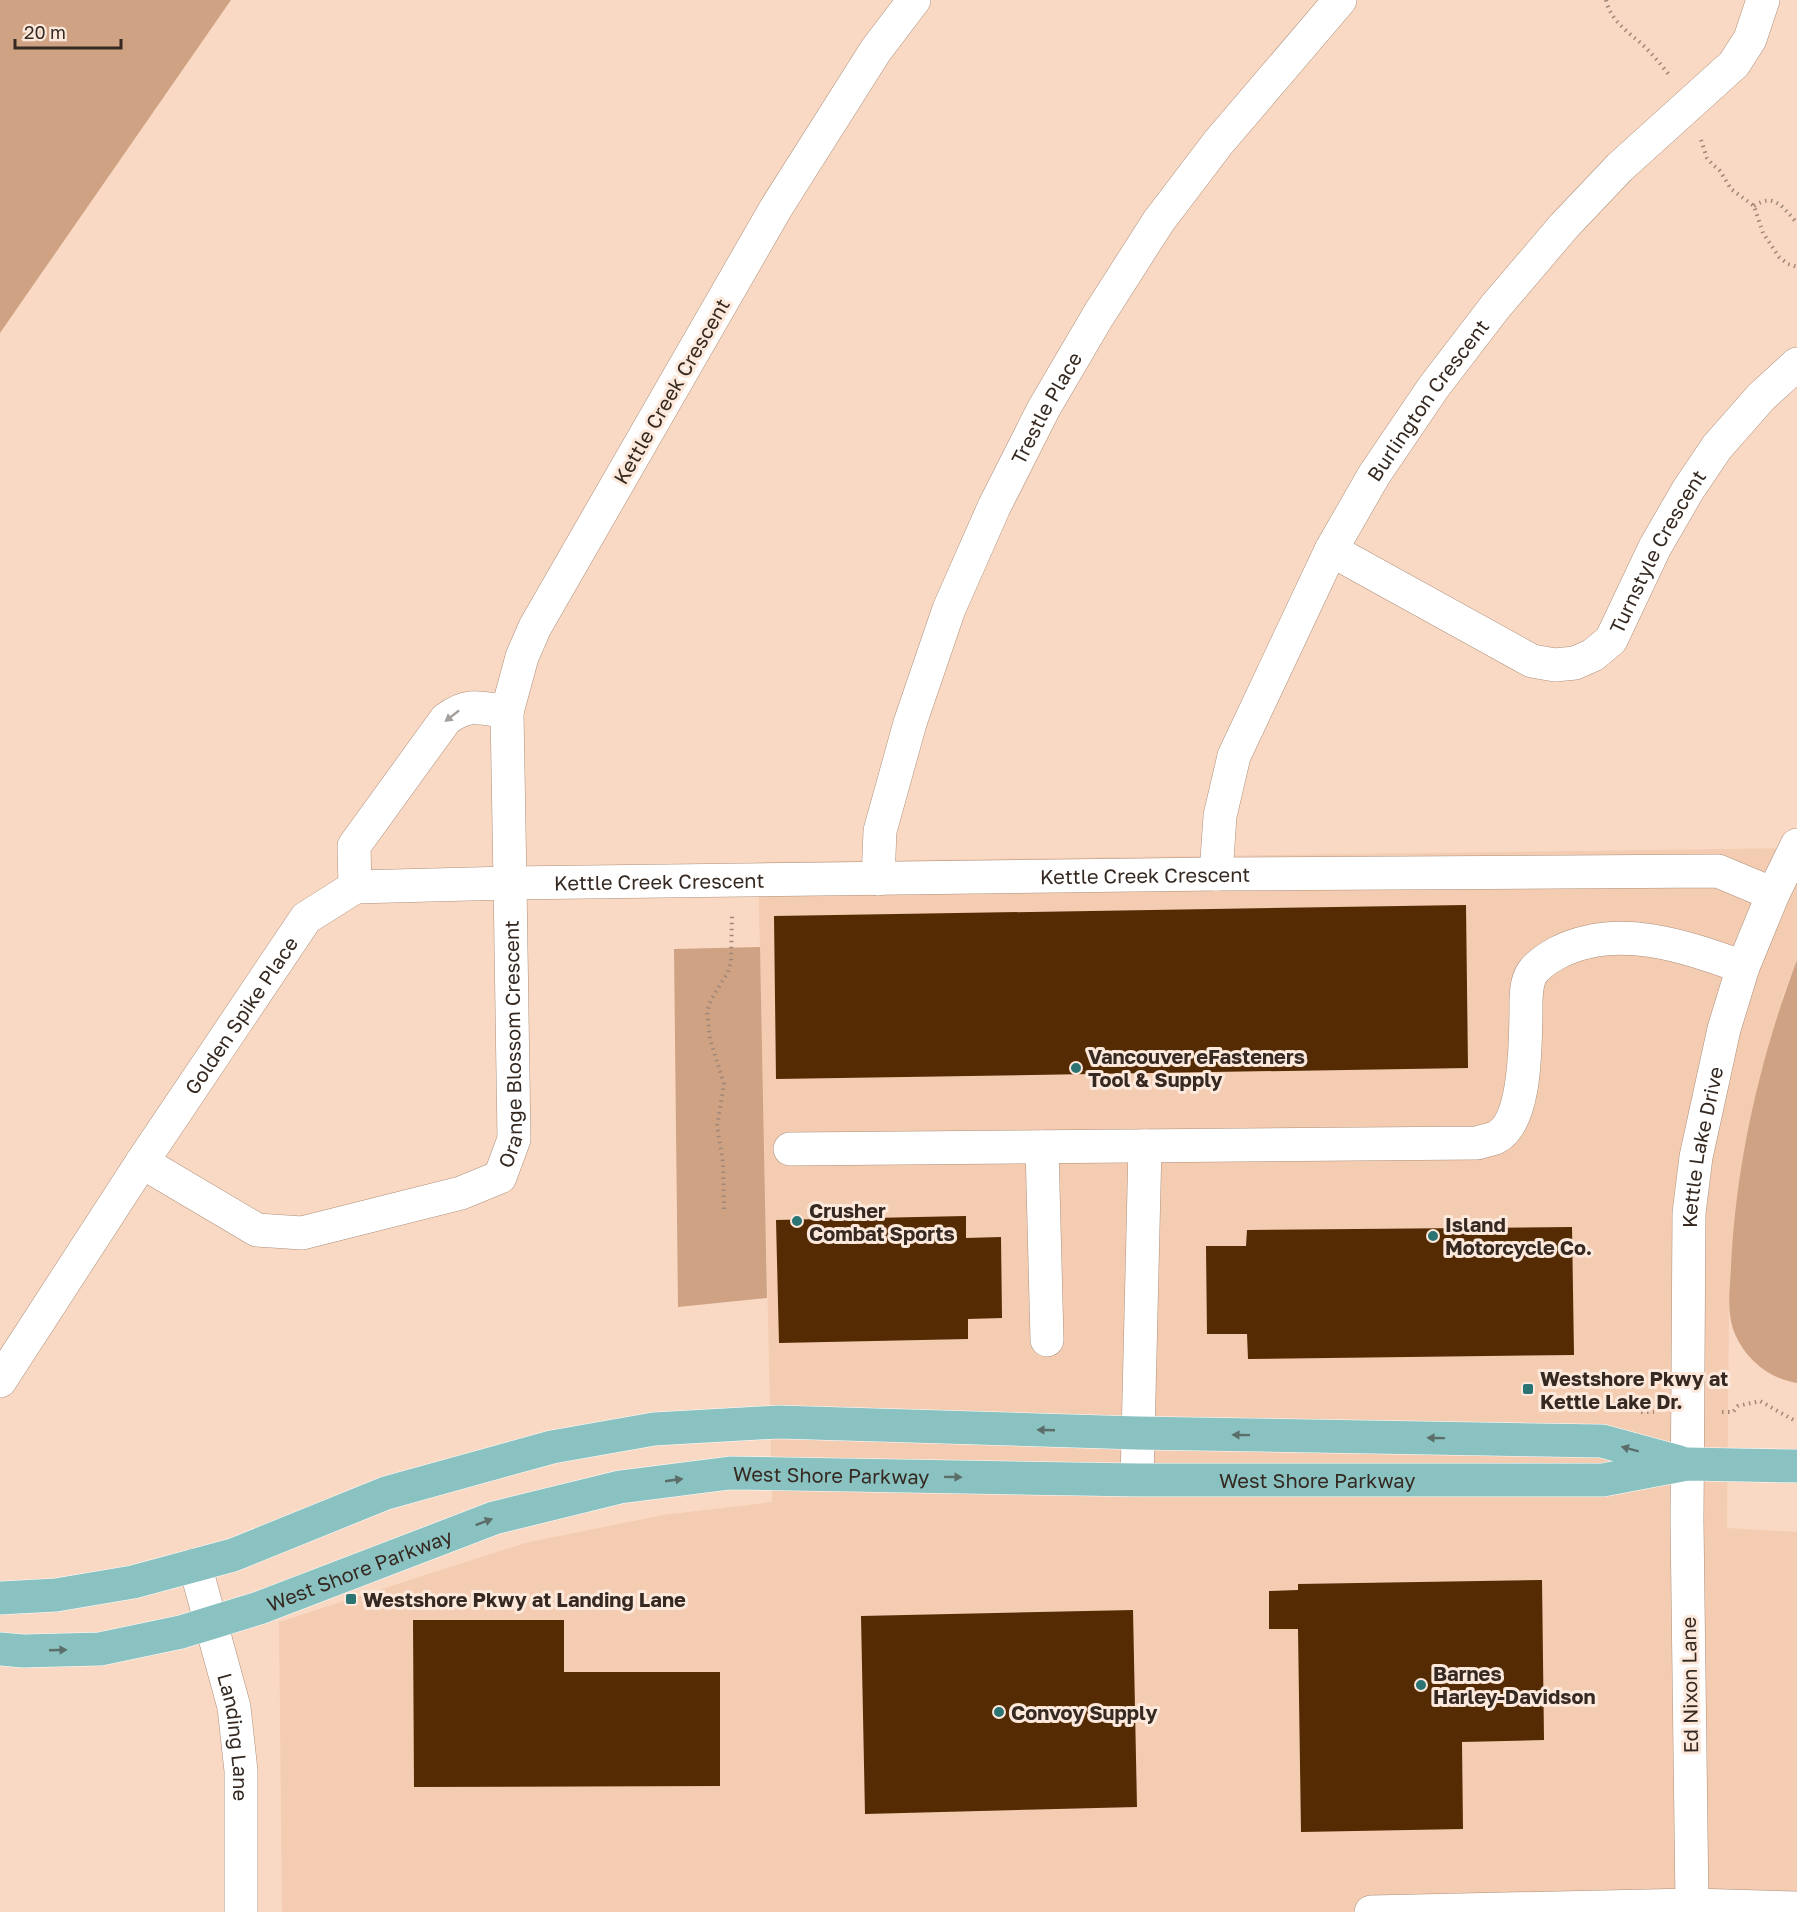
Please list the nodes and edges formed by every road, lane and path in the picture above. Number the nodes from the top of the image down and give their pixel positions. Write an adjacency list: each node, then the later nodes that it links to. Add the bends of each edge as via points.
1 (914, 0): 12 (street, Kettle Creek Crescent, via 876,50 776,208 535,627)
2 (1340, 0): 15 (street, Trestle Place, via 1218,143 1158,222 1044,408 949,609 910,723 880,831)
3 (1606, 0): 5 (path, via 1615,20)
4 (1763, 0): 11 (street, Burlington Crescent, via 1750,39 1734,64 1620,167 1495,306 1374,475)
5 (1676, 83)
6 (1696, 135): 7 (path, via 1707,158 1731,189)
7 (1754, 206): 8 (path, via 1773,200); 9 (path, via 1770,245 1779,257)
8 (1797, 222)
9 (1797, 267)
10 (1797, 364): 11 (street, Turnstyle Crescent, via 1761,397 1705,464 1655,547 1611,640 1575,663 1555,666 1532,661)
11 (1331, 550): 14 (street, Burlington Crescent, via 1234,756 1220,816)
12 (507, 712): 16 (street, Kettle Creek Crescent); 17 (street, one-way to 17, via 472,707 446,719 354,846)
13 (1797, 845): 18 (street, Kettle Lake Drive)
14 (1216, 873): 15 (street, Kettle Creek Crescent); 18 (street, Kettle Creek Crescent, via 1718,871)
15 (878, 879): 16 (street, Kettle Creek Crescent)
16 (510, 883): 17 (street, Kettle Creek Crescent); 24 (street, Orange Blossom Crescent, via 514,1139 500,1177 461,1193 302,1233 257,1230)
17 (355, 887): 24 (street, Golden Spike Place, via 306,918)
18 (1773, 894): 20 (street, Kettle Lake Drive)
19 (732, 908): 25 (path, via 731,962 707,1012 710,1039 724,1084 717,1126)
20 (1743, 967): 21 (street, via 1671,943 1634,938 1574,944 1544,960 1531,974 1527,993 1525,1057 1520,1097 1512,1120 1497,1137 1477,1143); 31 (street, Kettle Lake Drive, via 1707,1100 1689,1213)
21 (1145, 1146): 22 (street); 30 (street)
22 (1042, 1147): 23 (street); 26 (street)
23 (790, 1149)
24 (142, 1162): 27 (street, Golden Spike Place)
25 (724, 1209)
26 (1047, 1340)
27 (0, 1381)
28 (1733, 1412): 29 (path, via 1738,1406 1760,1401)
29 (1797, 1422)
30 (1137, 1433): 31 (main road, West Shore Parkway, one-way to 30, via 1602,1441); 33 (street); 34 (main road, West Shore Parkway, one-way to 34, via 778,1422 654,1429 552,1447 386,1493 233,1555)
31 (1687, 1464): 32 (main road, West Shore Parkway); 33 (main road, West Shore Parkway, via 1603,1480); 38 (street, Ed Nixon Lane)
32 (1797, 1466)
33 (1137, 1480): 36 (main road, West Shore Parkway, one-way to 33, via 495,1518 620,1487 730,1473)
34 (195, 1565): 35 (main road, West Shore Parkway, via 133,1582); 36 (street, Landing Lane)
35 (0, 1598)
36 (210, 1623): 37 (main road, West Shore Parkway, one-way to 36, via 100,1648); 40 (street, Landing Lane, via 234,1707 241,1771)
37 (0, 1649)
38 (1692, 1905): 39 (street); 41 (street)
39 (1797, 1908)
40 (241, 1912)
41 (1371, 1912)

